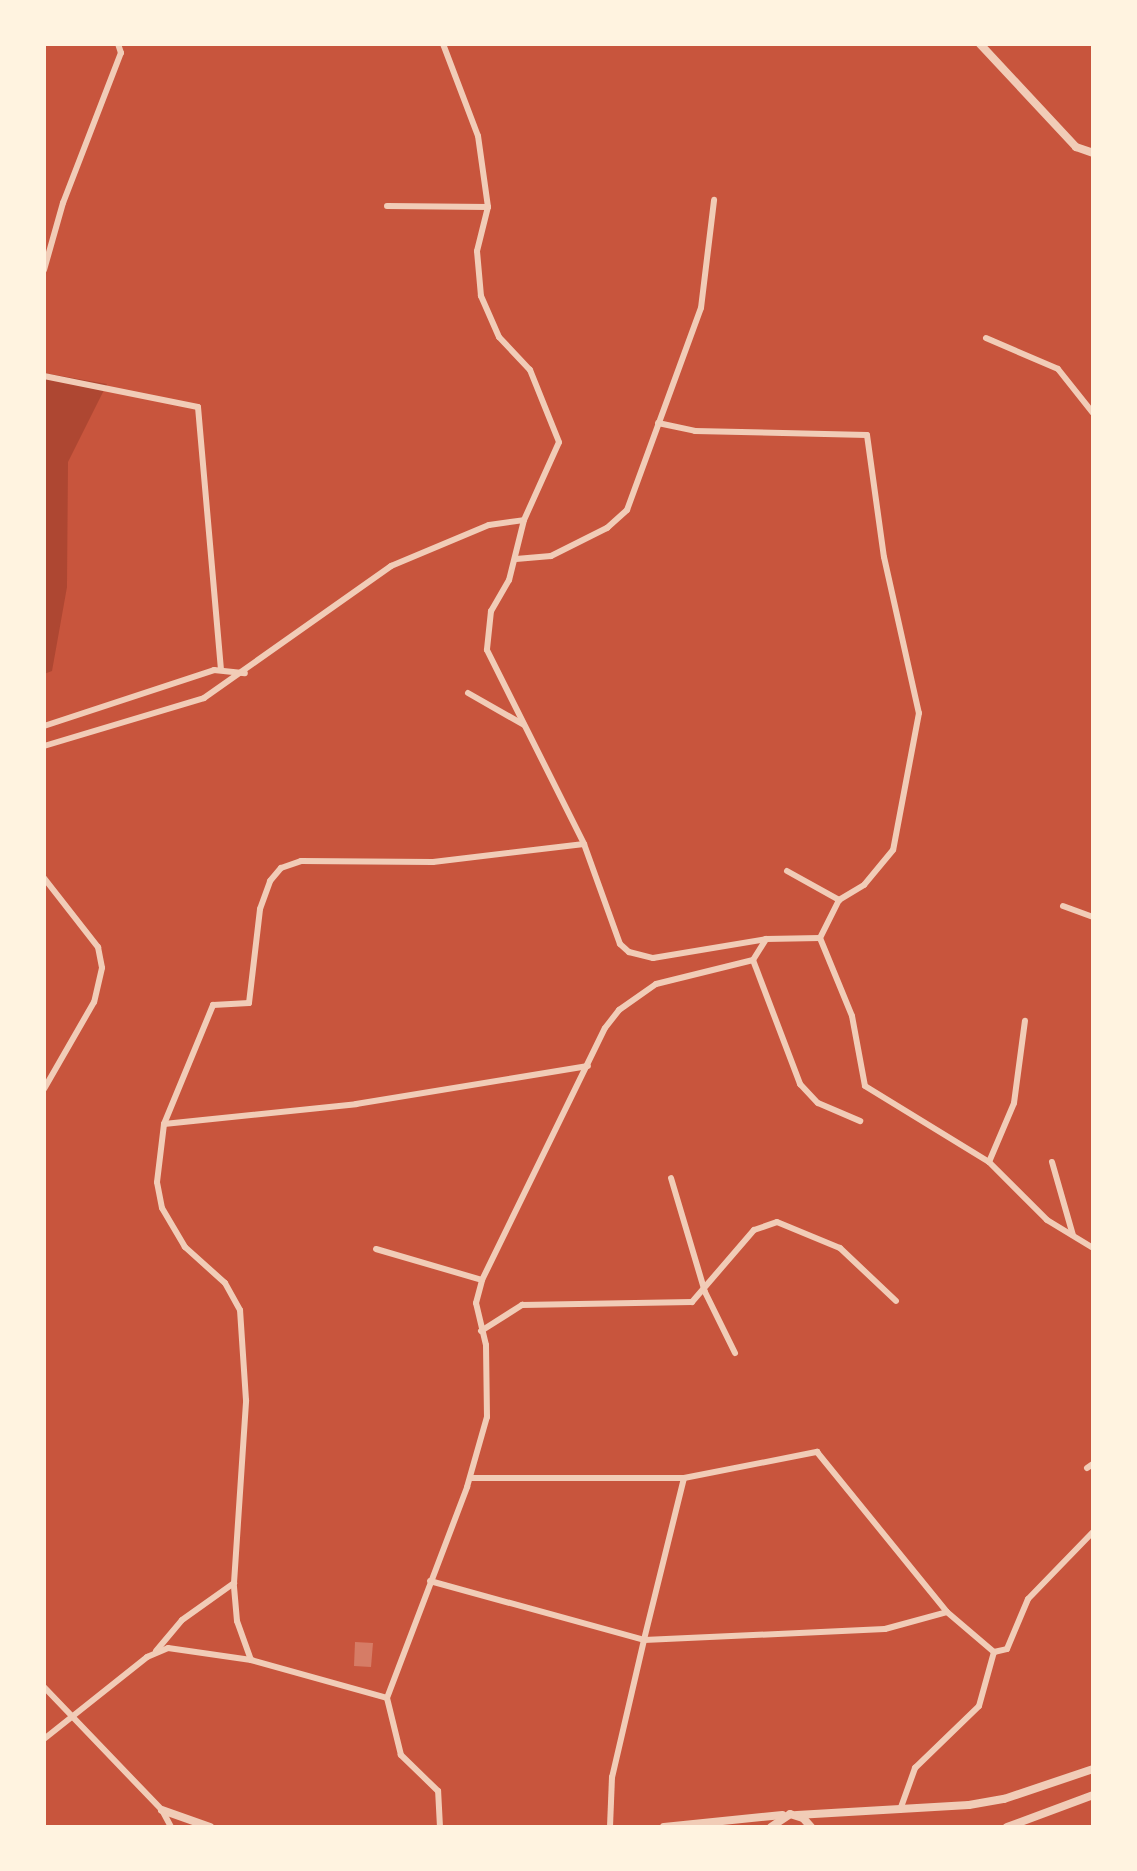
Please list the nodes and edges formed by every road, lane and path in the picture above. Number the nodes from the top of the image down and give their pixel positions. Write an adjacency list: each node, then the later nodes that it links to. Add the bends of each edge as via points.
1 (118, 44): 8 (street, via 121,53 63,203)
2 (443, 44): 7 (street, via 478,136)
3 (980, 44): 4 (street, via 1076,147)
4 (1093, 153)
5 (714, 200): 12 (street, via 703,299)
6 (387, 206): 7 (street)
7 (488, 207): 13 (street, via 477,251 481,296 499,337 530,370 559,442)
8 (44, 270)
9 (986, 338): 11 (street, via 1058,369)
10 (44, 376): 15 (street, via 198,407)
11 (1093, 413)
12 (658, 423): 14 (street, via 632,499 618,520 551,556); 24 (street, via 695,431 867,435 884,557 919,713 893,850 872,877)
13 (524, 520): 14 (street); 16 (street, via 489,525 391,566)
14 (516, 559): 19 (street, via 491,611 487,650)
15 (221, 669): 16 (street); 18 (street)
16 (245, 673): 20 (street, via 179,708)
17 (468, 693): 19 (street)
18 (44, 726)
19 (525, 726): 21 (street)
20 (44, 746)
21 (584, 844): 28 (street, via 620,944 629,952 653,958); 34 (street, via 433,862 287,865 270,881 260,909 249,1003 213,1005)
22 (787, 871): 24 (street)
23 (44, 878): 32 (street, via 98,947 102,968 94,1002)
24 (839, 900): 27 (street)
25 (1063, 906): 26 (street)
26 (1093, 917)
27 (820, 938): 28 (street); 35 (street, via 852,1016 865,1086)
28 (766, 939): 29 (street)
29 (753, 960): 31 (street, via 680,976 637,995 605,1028); 33 (street, via 800,1084 818,1103)
30 (1025, 1021): 35 (street, via 1014,1103)
31 (588, 1066): 34 (street, via 503,1084); 41 (street)
32 (44, 1089)
33 (860, 1121)
34 (164, 1124): 50 (street, via 157,1182 162,1208 185,1247 225,1283 240,1310 246,1400)
35 (989, 1162): 38 (street, via 1047,1220)
36 (1052, 1162): 38 (street)
37 (671, 1178): 42 (street)
38 (1073, 1236): 39 (street)
39 (1093, 1248)
40 (376, 1249): 41 (street)
41 (482, 1280): 44 (street, via 476,1303)
42 (705, 1292): 43 (street, via 754,1230 783,1222 847,1252); 44 (street, via 682,1303 522,1305); 45 (street)
43 (896, 1301)
44 (481, 1331): 46 (street, via 486,1345 487,1417)
45 (735, 1353)
46 (470, 1478): 47 (street); 49 (street)
47 (684, 1478): 51 (street, via 817,1452); 52 (street)
48 (1093, 1532): 54 (street, via 1028,1599 1007,1649)
49 (430, 1581): 52 (street); 57 (street)
50 (234, 1583): 53 (street, via 182,1620); 55 (street, via 237,1621)
51 (947, 1612): 52 (street, via 885,1629); 54 (street)
52 (644, 1640): 69 (street, via 612,1777)
53 (156, 1651): 55 (street, via 180,1648); 58 (street)
54 (994, 1652): 63 (street, via 979,1706 915,1768)
55 (251, 1660): 57 (street)
56 (44, 1687): 58 (street)
57 (387, 1698): 68 (street, via 401,1755 438,1791)
58 (73, 1715): 59 (street); 62 (street)
59 (44, 1739)
60 (1093, 1769): 63 (street, via 1004,1799)
61 (1093, 1795): 73 (street)
62 (162, 1810): 66 (street); 67 (street)
63 (900, 1811): 65 (street)
64 (782, 1815): 65 (street); 70 (street); 71 (street)
65 (797, 1815): 72 (street)
66 (171, 1827)
67 (210, 1827)
68 (440, 1827)
69 (610, 1827)
70 (664, 1827)
71 (771, 1827)
72 (811, 1827)
73 (1007, 1827)

